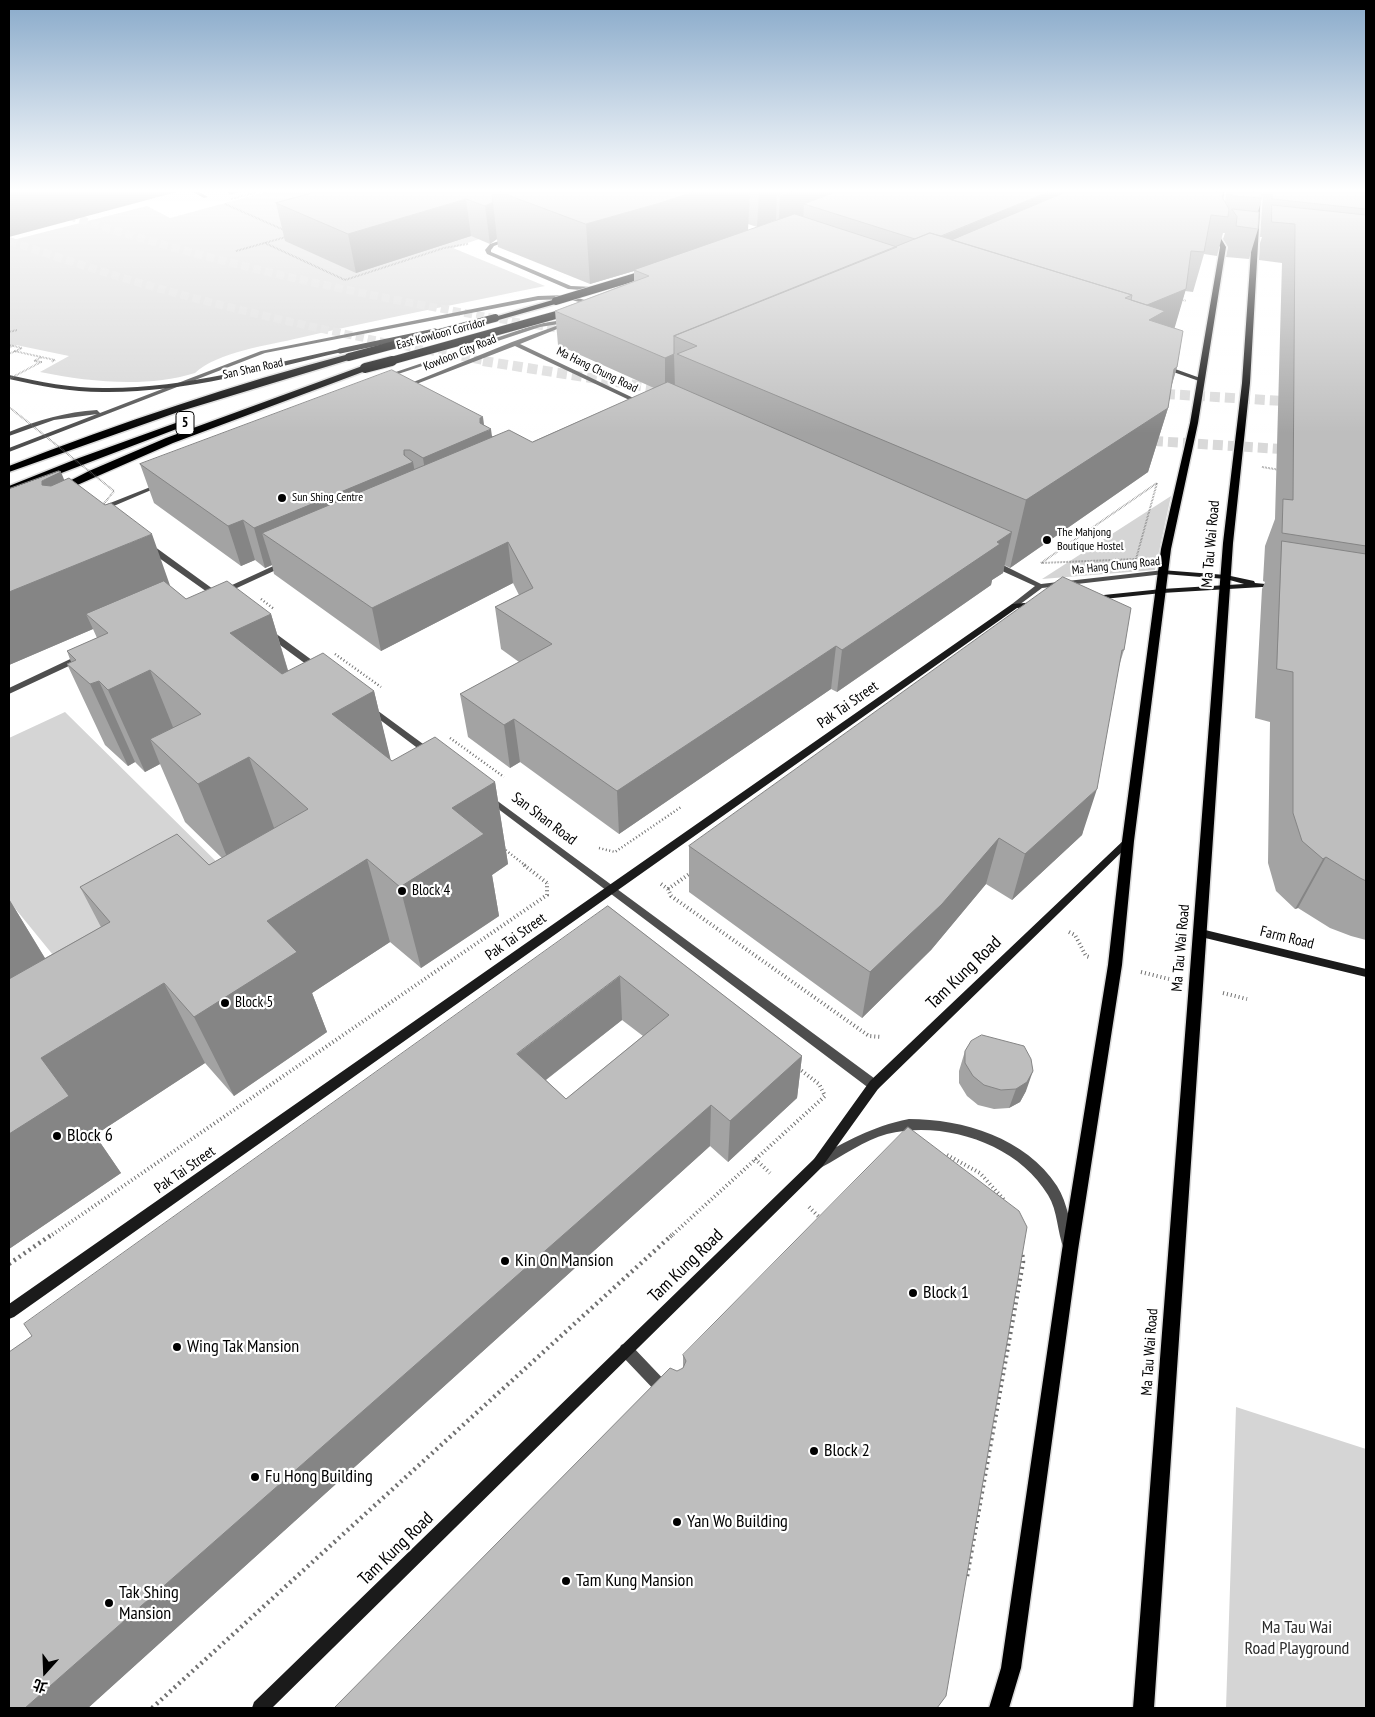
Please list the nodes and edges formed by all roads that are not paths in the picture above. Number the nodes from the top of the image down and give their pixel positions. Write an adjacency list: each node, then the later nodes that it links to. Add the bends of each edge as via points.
1 (533, 272): 2 (street, via 570,288 584,290 604,287)
2 (647, 272)
3 (647, 272): 7 (highway, East Kowloon Corridor / 5, bridge)
4 (1219, 272): 13 (main road)
5 (1254, 272): 29 (main road, Ma Tau Wai Road)
6 (602, 304): 10 (highway, East Kowloon Corridor / 5, bridge); 14 (street, via 567,297 538,298 282,347 246,357)
7 (495, 318): 14 (street, San Shan Road, bridge); 20 (highway, East Kowloon Corridor / 5, bridge, via 186,405)
8 (514, 343): 12 (street, Kowloon City Road, via 580,319 539,325); 15 (street, Kowloon City Road); 17 (street, Ma Hang Chung Road, via 650,406)
9 (1160, 366): 13 (street)
10 (365, 368): 22 (highway, East Kowloon Corridor / 5, via 169,428); 23 (highway, via 125,457)
11 (9, 378): 14 (street, San Shan Road, via 90,390)
12 (375, 380)
13 (1201, 380): 28 (main road)
14 (178, 384): 16 (street)
15 (397, 390)
16 (110, 410): 18 (street, via 60,415); 19 (street)
17 (633, 412)
18 (9, 434)
19 (9, 450)
20 (9, 469)
21 (171, 480): 24 (street, via 100,512)
22 (9, 490)
23 (48, 494)
24 (89, 512)
25 (139, 539): 33 (street)
26 (297, 558): 33 (street)
27 (987, 561): 30 (street)
28 (1164, 572): 29 (street, Ma Hang Chung Road); 30 (street, Ma Hang Chung Road); 32 (main road)
29 (1226, 582): 31 (street); 32 (street, Ma Hang Chung Road); 47 (main road, Ma Tau Wai Road)
30 (1040, 586): 37 (street, Pak Tai Street)
31 (1281, 587)
32 (1162, 591): 34 (street, Ma Hang Chung Road); 45 (main road)
33 (212, 596): 36 (street)
34 (1084, 599)
35 (1045, 603): 37 (street)
36 (232, 605)
37 (1016, 606): 46 (street, Pak Tai Street)
38 (262, 627): 40 (street)
39 (87, 654): 41 (street)
40 (314, 669)
41 (9, 691)
42 (362, 702): 43 (street)
43 (441, 762)
44 (480, 792): 46 (street, San Shan Road)
45 (1128, 841): 49 (street, Tam Kung Road); 51 (main road, via 1115,965)
46 (609, 889): 49 (street, San Shan Road); 52 (street, Pak Tai Street)
47 (1201, 933): 48 (street, Farm Road); 57 (main road, Ma Tau Wai Road)
48 (1366, 973)
49 (874, 1085): 50 (street, Tam Kung Road)
50 (818, 1163): 51 (street, via 886,1129 911,1124 937,1124 963,1129 1013,1152 1041,1177 1053,1191); 53 (street, Tam Kung Road)
51 (1070, 1250): 56 (main road, via 1011,1668)
52 (9, 1312)
53 (626, 1350): 54 (street); 55 (street, Tam Kung Road)
54 (677, 1404)
55 (260, 1708)
56 (999, 1708)
57 (1143, 1708)

